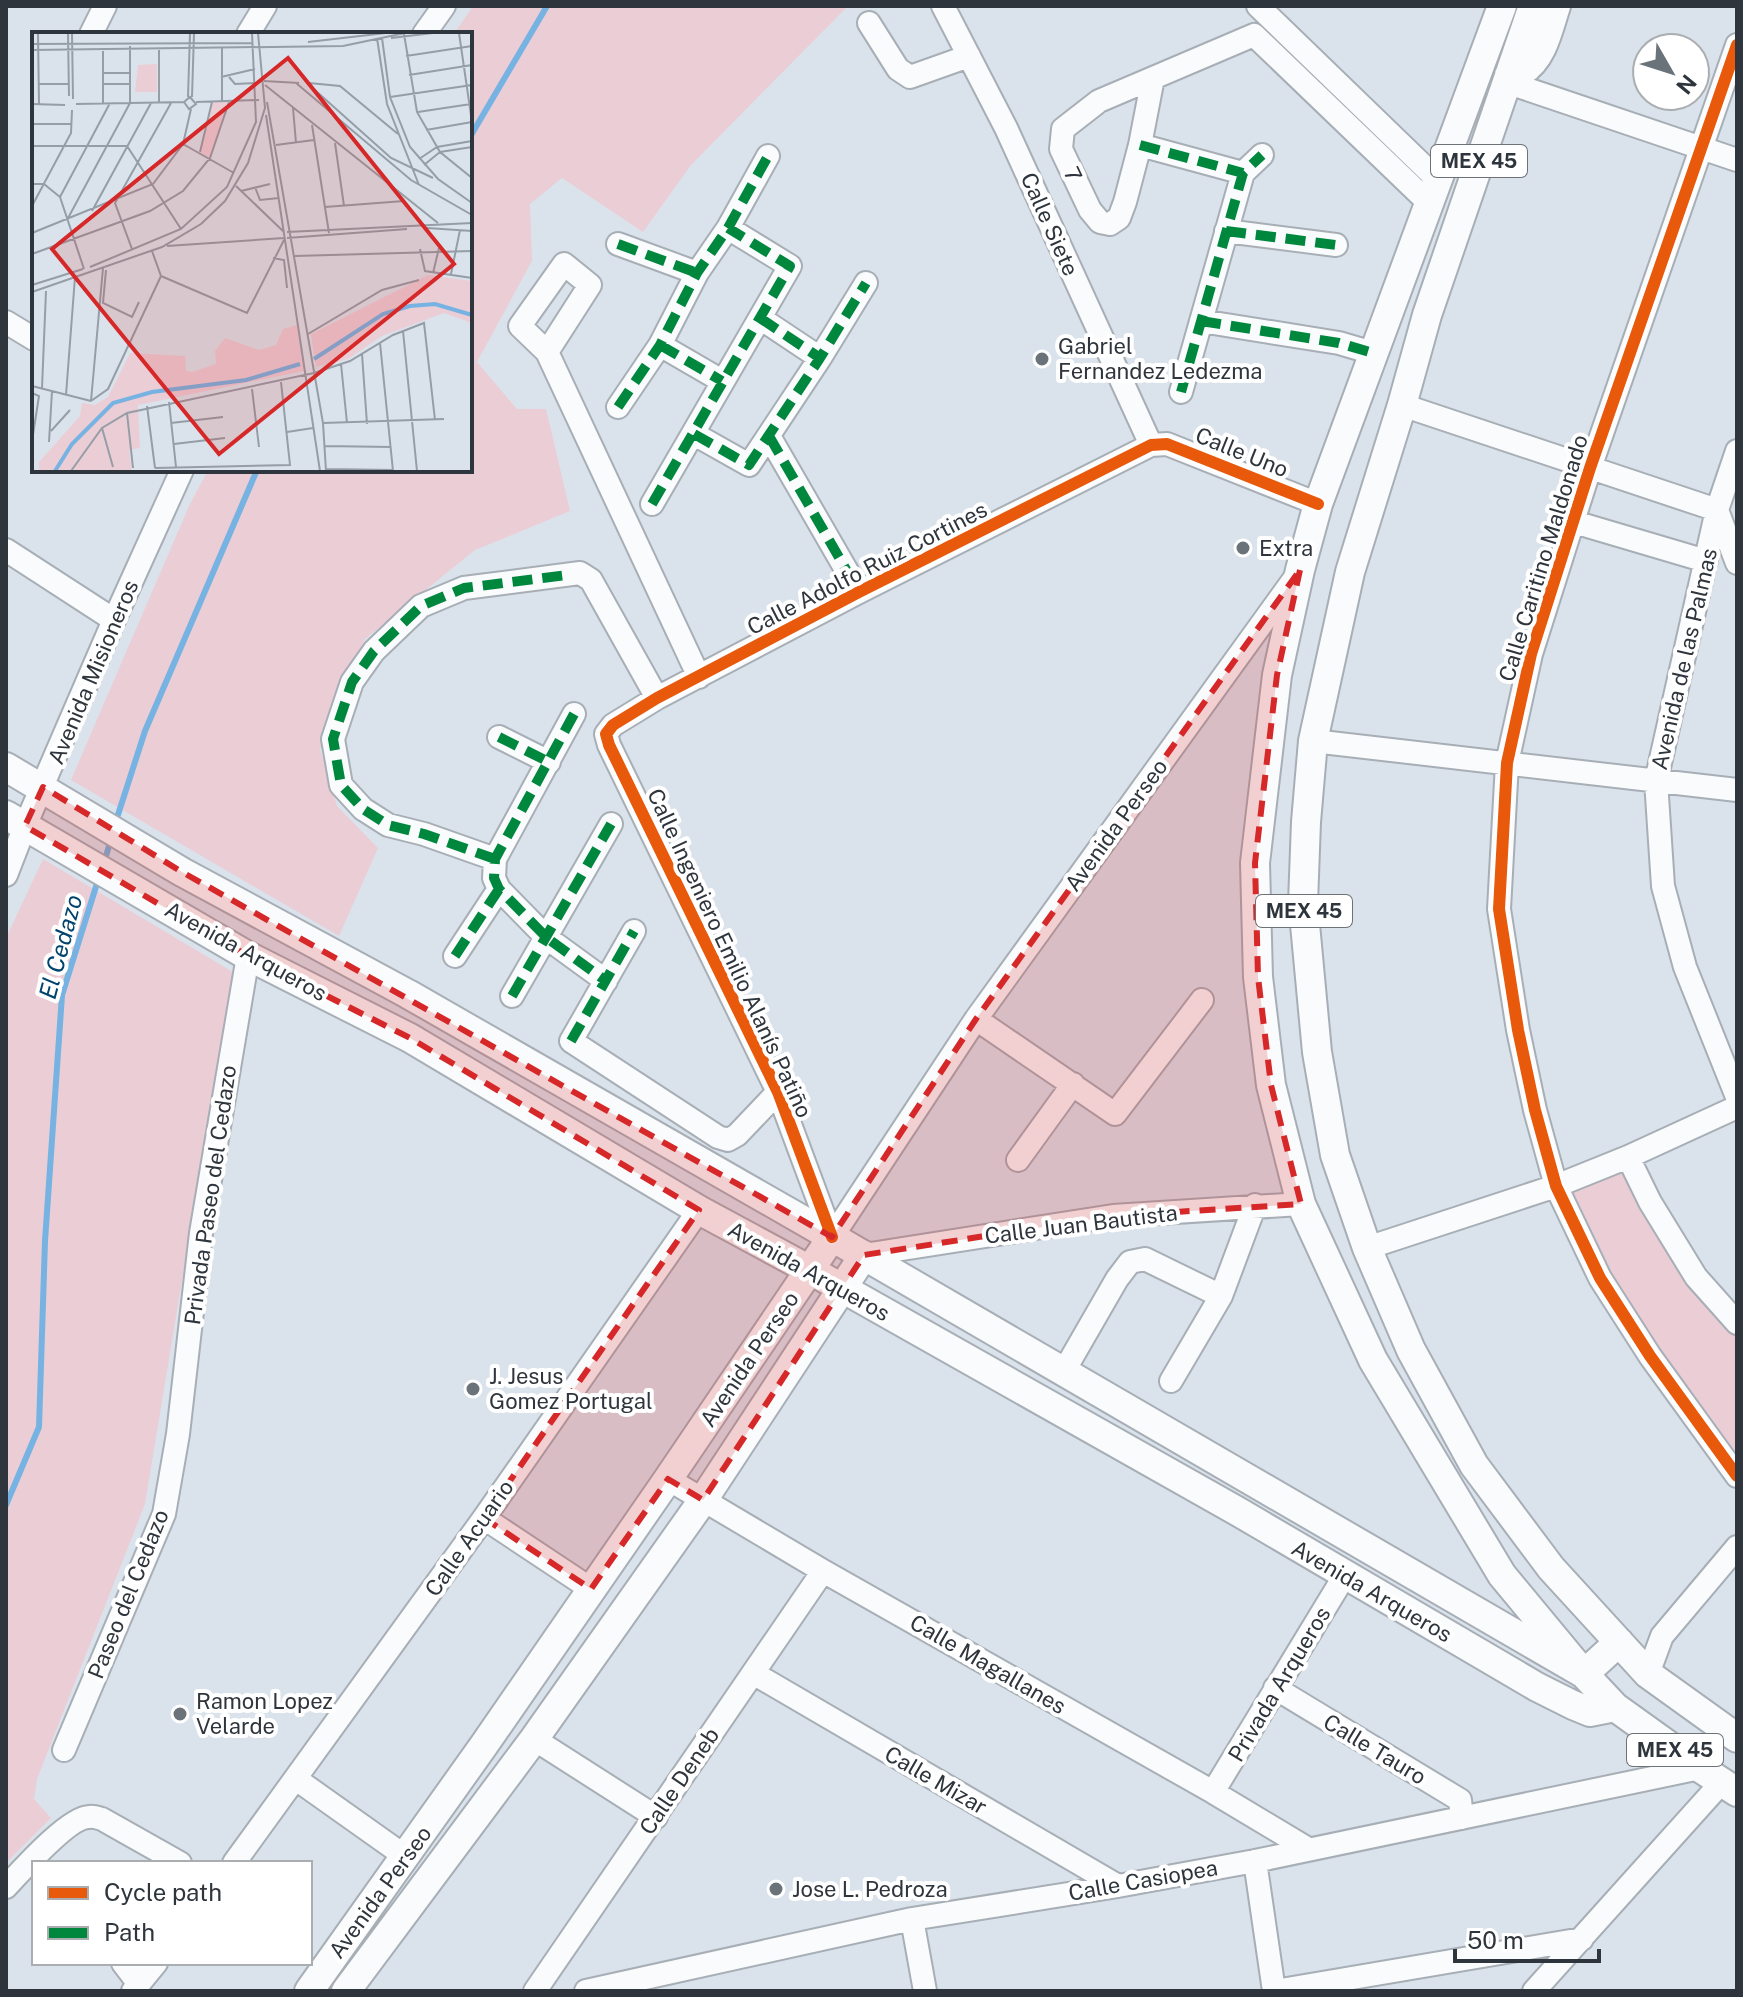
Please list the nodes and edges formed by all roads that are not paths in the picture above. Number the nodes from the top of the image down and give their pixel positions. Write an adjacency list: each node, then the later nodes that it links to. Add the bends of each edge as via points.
1 (105, 6): 10 (street)
2 (265, 6): 11 (street)
3 (444, 6): 12 (street)
4 (943, 6): 14 (street, Calle Siete)
5 (1258, 6): 23 (street)
6 (1502, 6): 23 (main road, MEX 45)
7 (1533, 6): 16 (main road, MEX 45)
8 (1556, 6): 16 (main road, via 1532,61)
9 (869, 23): 14 (street, via 898,69 910,77)
10 (92, 32)
11 (249, 32)
12 (425, 32)
13 (1737, 45): 18 (street, Calle Caritino Maldonado)
14 (969, 56): 44 (street, Calle Siete)
15 (1153, 78): 17 (street, 7); 17 (street, 7, via 1099,101 1063,129 1061,149 1100,222 1110,224 1119,218); 23 (street, 7, via 1254,35)
16 (1507, 79): 18 (street); 40 (main road, MEX 45)
17 (1140, 145): 22 (street)
18 (1700, 148): 21 (street); 46 (street, Calle Caritino Maldonado)
19 (1262, 155): 22 (street)
20 (768, 156): 24 (street)
21 (1737, 160)
22 (1243, 173): 25 (street)
23 (1434, 191): 36 (main road, MEX 45)
24 (728, 228): 28 (street); 30 (street, via 790,266)
25 (1226, 231): 27 (street); 31 (street)
26 (618, 244): 28 (street)
27 (1336, 245)
28 (697, 273): 34 (street)
29 (866, 283): 37 (street)
30 (760, 318): 37 (street); 38 (street)
31 (1201, 321): 36 (street); 39 (street)
32 (6, 322): 33 (street)
33 (32, 338)
34 (660, 345): 38 (street); 41 (street)
35 (547, 352): 58 (street)
36 (1373, 353): 49 (main road, MEX 45)
37 (820, 358): 43 (street)
38 (722, 381): 42 (street)
39 (1181, 392)
40 (1402, 405): 46 (street); 63 (main road, MEX 45, via 1350,572)
41 (618, 407)
42 (694, 434): 43 (street, via 749,465); 48 (street)
43 (769, 436): 56 (street)
44 (1151, 445): 49 (street, Calle Uno, via 1167,444); 56 (street, Calle Adolfo Ruiz Cortines)
45 (1737, 451): 50 (street, Avenida de las Palmas)
46 (1590, 468): 50 (street); 51 (street, Calle Caritino Maldonado)
47 (181, 472): 57 (street, Avenida Misioneros)
48 (652, 504)
49 (1318, 504): 55 (main road, MEX 45)
50 (1717, 510): 53 (street, Avenida de las Palmas); 54 (street)
51 (1574, 522): 53 (street); 65 (street, Calle Caritino Maldonado, via 1531,654)
52 (6, 550): 57 (street)
53 (1706, 561): 67 (street, Avenida de las Palmas)
54 (1737, 563)
55 (1300, 570): 82 (street, Avenida Perseo); 90 (main road, MEX 45, via 1277,675 1255,863 1258,977 1271,1085)
56 (859, 592): 58 (street, Calle Adolfo Ruiz Cortines)
57 (114, 620): 69 (street, Avenida Misioneros)
58 (699, 677): 59 (street, Calle Adolfo Ruiz Cortines)
59 (657, 698): 61 (street, Calle Adolfo Ruiz Cortines); 72 (street, via 591,580 580,573 464,588 421,606 374,651 352,682 333,739 341,785 363,809 388,825)
60 (574, 714): 64 (street)
61 (606, 734): 84 (street, Calle Ingeniero Emilio Alanís Patiño)
62 (499, 737): 64 (street)
63 (1313, 741): 65 (street); 94 (main road, MEX 45, via 1303,903 1317,1052 1335,1155)
64 (549, 762): 72 (street)
65 (1507, 763): 67 (street); 89 (street, Calle Caritino Maldonado, via 1499,909 1518,1030)
66 (6, 767): 69 (main road, Avenida Arqueros)
67 (1656, 781): 68 (street); 85 (street, Avenida de las Palmas, via 1663,886 1685,967)
68 (1737, 790)
69 (53, 794): 71 (street, Avenida Misioneros); 93 (main road, Avenida Arqueros, via 182,872 408,994)
70 (611, 824): 76 (street)
71 (26, 826): 73 (street, Avenida Misioneros); 77 (main road, Avenida Arqueros)
72 (495, 859): 74 (street)
73 (6, 875)
74 (499, 889): 76 (street); 78 (street)
75 (634, 931): 79 (street)
76 (547, 938): 79 (street); 80 (street)
77 (248, 956): 92 (main road, Avenida Arqueros, via 410,1038); 102 (street, Privada Paseo del Cedazo, via 201,1233)
78 (455, 956)
79 (606, 981): 84 (street, via 571,1041 718,1137 728,1140 737,1135)
80 (512, 996)
81 (1202, 1000): 83 (street, via 1115,1114)
82 (976, 1019): 83 (street); 93 (street, Avenida Perseo)
83 (1073, 1084): 88 (street)
84 (778, 1092): 93 (street, Calle Ingeniero Emilio Alanís Patiño)
85 (1737, 1097)
86 (1737, 1107): 87 (street)
87 (1628, 1157): 89 (street); 99 (street, via 1696,1277)
88 (1018, 1160)
89 (1556, 1186): 94 (street); 103 (street, Calle Caritino Maldonado, via 1600,1278)
90 (1301, 1204): 91 (street, Calle Juan Bautista); 114 (main road, MEX 45, via 1373,1360 1405,1414 1502,1575)
91 (1255, 1205): 95 (street, Calle Juan Bautista, via 1113,1216); 98 (street)
92 (699, 1210): 96 (main road, Avenida Arqueros); 106 (street, Calle Acuario)
93 (832, 1237): 95 (main road, Avenida Arqueros); 96 (main road, Avenida Perseo)
94 (1367, 1248): 112 (main road, MEX 45, via 1411,1350 1474,1465 1551,1568)
95 (864, 1255): 97 (main road, Avenida Perseo); 100 (main road, Avenida Arqueros)
96 (810, 1270): 97 (main road, Avenida Arqueros); 104 (main road, Avenida Perseo)
97 (841, 1289): 105 (main road, Avenida Perseo); 109 (main road, Avenida Arqueros)
98 (1221, 1296): 100 (street, via 1145,1259 1130,1262); 101 (street)
99 (1737, 1323)
100 (1064, 1371): 114 (main road, Avenida Arqueros)
101 (1171, 1381)
102 (178, 1434): 120 (street, Paseo del Cedazo, via 164,1514)
103 (1737, 1476)
104 (668, 1479): 105 (street, Calle Magallanes); 110 (main road, Avenida Perseo)
105 (703, 1500): 108 (street, Calle Magallanes); 119 (main road, Avenida Perseo)
106 (484, 1518): 110 (street); 121 (street, Calle Acuario)
107 (1737, 1547): 111 (street)
108 (823, 1571): 113 (street, Calle Deneb); 123 (street, Calle Magallanes)
109 (1345, 1575): 116 (street, Privada Arqueros); 117 (main road, Avenida Arqueros, via 1573,1705 1590,1712)
110 (591, 1589): 128 (main road, Avenida Perseo)
111 (1662, 1636): 112 (street); 115 (street)
112 (1619, 1642): 114 (main road); 115 (main road, MEX 45)
113 (753, 1673): 124 (street, Calle Deneb); 133 (street, Calle Mizar)
114 (1584, 1674): 117 (main road, MEX 45)
115 (1648, 1674): 117 (main road); 118 (main road, MEX 45)
116 (1275, 1688): 123 (street, Privada Arqueros); 125 (street, Calle Tauro, via 1460,1800)
117 (1615, 1707): 122 (main road, MEX 45)
118 (1737, 1738)
119 (534, 1739): 124 (street); 141 (main road, Avenida Perseo)
120 (64, 1750)
121 (296, 1779): 128 (street); 130 (street, Calle Acuario)
122 (1720, 1781): 125 (street, Calle Casiopea); 136 (street)
123 (1213, 1792): 126 (street, Calle Magallanes)
124 (656, 1817): 142 (street, Calle Deneb)
125 (1462, 1818): 126 (street, Calle Casiopea)
126 (1308, 1849): 131 (street, Calle Casiopea)
127 (43, 1857): 129 (street, via 88,1816)
128 (406, 1857): 140 (main road, Avenida Perseo)
129 (176, 1861)
130 (235, 1861)
131 (1255, 1861): 133 (street, Calle Casiopea); 145 (street)
132 (32, 1866): 134 (street)
133 (1118, 1886): 135 (street, Calle Casiopea)
134 (6, 1887)
135 (912, 1919): 143 (street, Calle Casiopea); 144 (street)
136 (1582, 1939): 145 (street); 146 (street)
137 (124, 1965): 139 (street)
138 (154, 1965): 139 (street)
139 (136, 1988)
140 (309, 1991)
141 (346, 1991)
142 (535, 1991)
143 (586, 1991)
144 (925, 1991)
145 (1274, 1991)
146 (1533, 1991)

